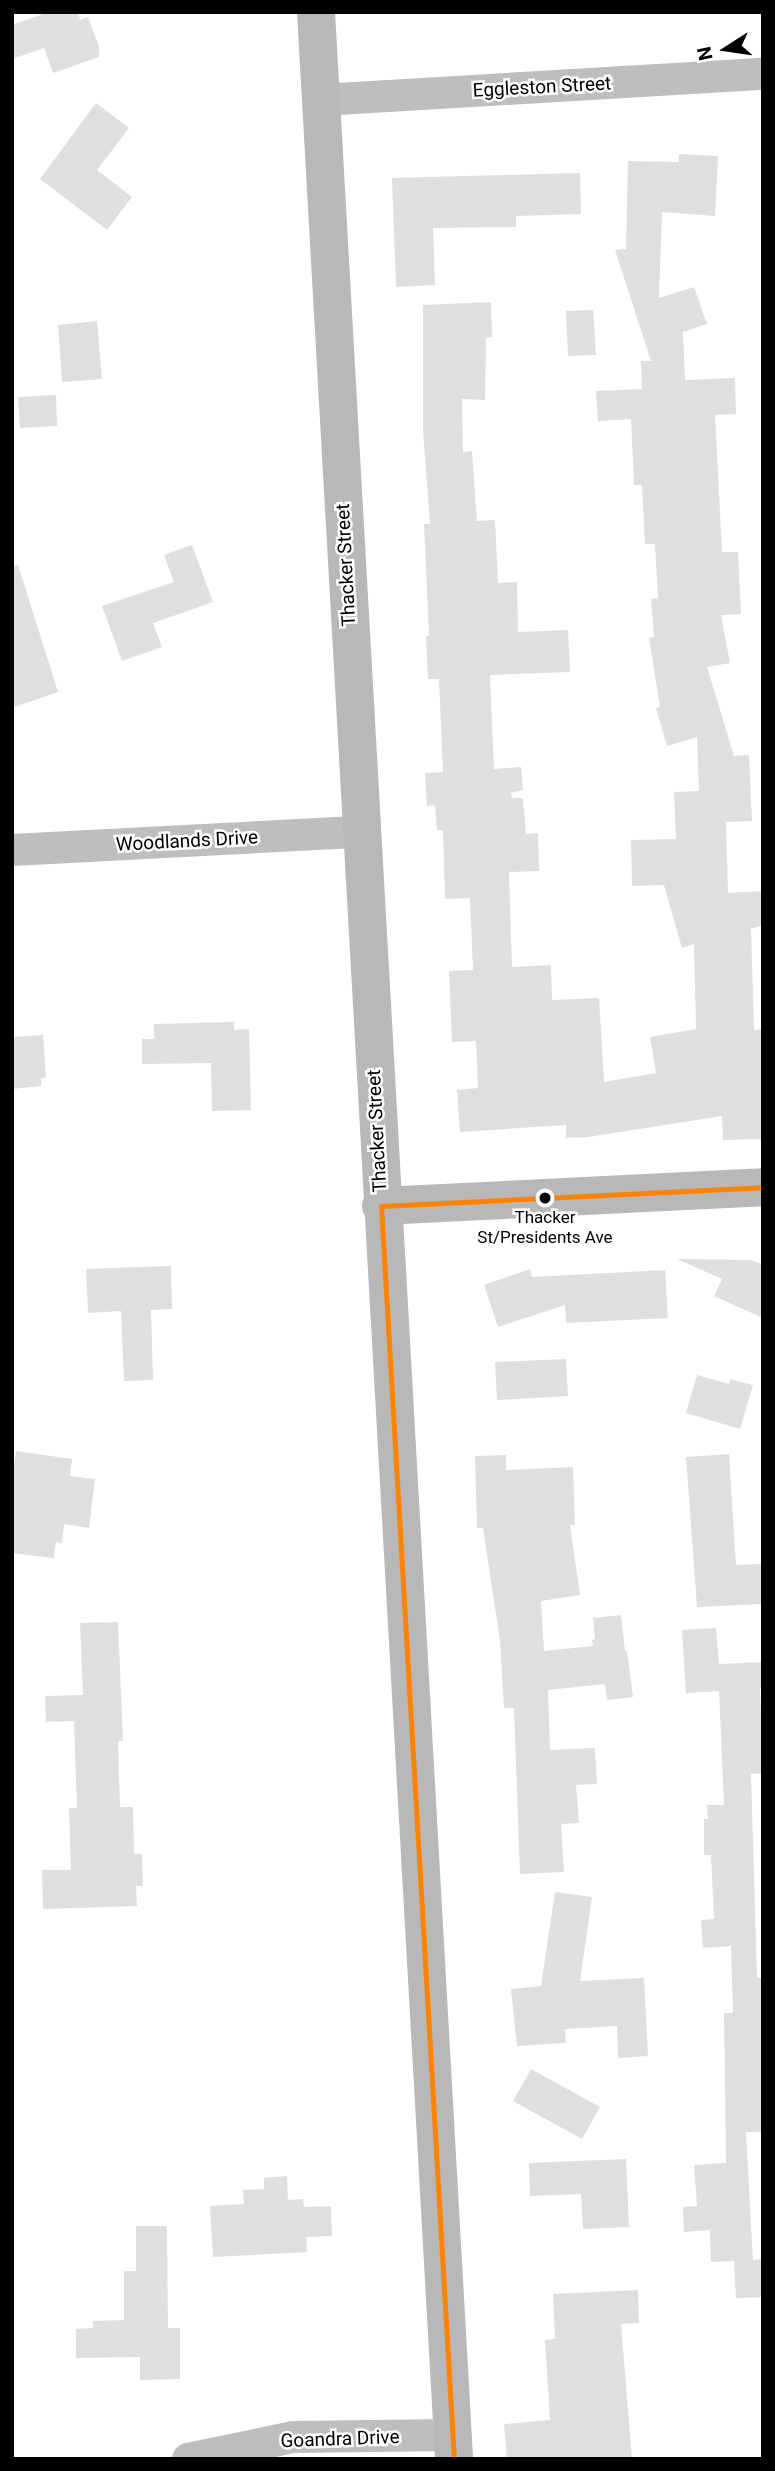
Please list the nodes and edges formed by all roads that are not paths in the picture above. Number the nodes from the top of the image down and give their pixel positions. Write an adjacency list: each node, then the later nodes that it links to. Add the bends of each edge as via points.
1 (316, 12): 3 (street, Thacker Street)
2 (763, 74): 3 (street, Eggleston Street)
3 (321, 100): 4 (street, Thacker Street)
4 (361, 832): 5 (street, Woodlands Drive); 7 (street, Thacker Street)
5 (12, 850)
6 (763, 1187): 7 (street)
7 (381, 1206): 8 (street, Thacker Street)
8 (453, 2447): 9 (street, Goandra Drive, via 293,2437)
9 (188, 2459)

